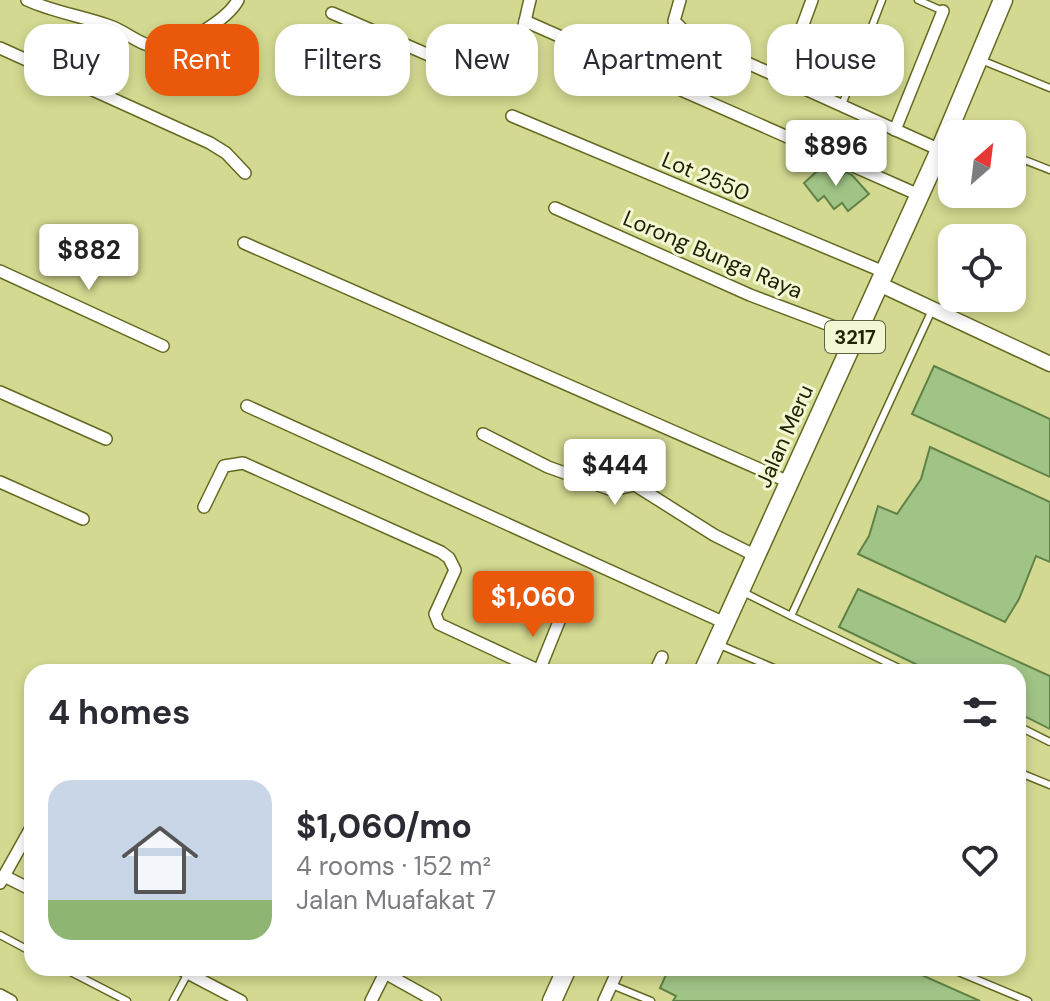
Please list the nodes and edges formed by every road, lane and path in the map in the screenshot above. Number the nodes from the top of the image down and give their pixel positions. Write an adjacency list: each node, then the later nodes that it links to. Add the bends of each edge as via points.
1 (27, 0): 2 (street, via 113,27 141,43 166,47 219,22)
2 (238, 0)
3 (530, 0): 11 (street)
4 (680, 0): 15 (street, via 674,21 681,31)
5 (812, 0): 12 (street)
6 (882, 0): 18 (lane)
7 (918, 0): 9 (lane)
8 (1003, 0): 14 (main road, Jalan Meru / 3217)
9 (943, 11): 21 (street)
10 (332, 13): 11 (street, via 485,82 503,76)
11 (525, 21): 27 (street)
12 (803, 24)
13 (0, 48): 26 (street, via 210,143)
14 (978, 59): 16 (lane); 20 (main road, Jalan Meru / 3217)
15 (767, 71)
16 (1050, 88)
17 (820, 96): 18 (street)
18 (842, 106): 21 (street)
19 (512, 116): 31 (street, Lot 2550)
20 (958, 120)
21 (895, 130): 22 (street)
22 (938, 149)
23 (938, 154): 27 (main road, Jalan Meru / 3217)
24 (1026, 161): 25 (lane)
25 (1050, 170)
26 (245, 173)
27 (919, 195): 31 (main road, Jalan Meru / 3217)
28 (555, 208): 33 (street, Lorong Bunga Raya, via 750,295)
29 (244, 243): 41 (street)
30 (0, 271): 34 (street)
31 (882, 278): 32 (street); 33 (main road, Jalan Meru / 3217)
32 (932, 310): 35 (street); 46 (lane)
33 (856, 335): 41 (main road, Jalan Meru / 3217)
34 (163, 346)
35 (1050, 364)
36 (0, 392): 39 (street)
37 (247, 406): 48 (street)
38 (483, 434): 44 (street, via 548,467 612,490 635,485)
39 (106, 439)
40 (0, 482): 43 (street)
41 (789, 482): 44 (main road, Jalan Meru / 3217)
42 (204, 507): 51 (street, via 224,466 243,463 441,552 455,570 435,620)
43 (83, 519)
44 (756, 556): 45 (main road, Jalan Meru / 3217)
45 (740, 591): 46 (lane); 48 (main road, Jalan Meru / 3217)
46 (791, 616): 56 (lane)
47 (560, 619): 52 (street)
48 (725, 623): 49 (main road, Jalan Meru / 3217)
49 (716, 643): 54 (main road, Jalan Meru / 3217); 55 (lane)
50 (662, 657): 53 (street)
51 (525, 664)
52 (544, 664)
53 (659, 664)
54 (707, 664)
55 (765, 664)
56 (890, 664)
57 (1026, 730): 58 (lane)
58 (1050, 742)
59 (1026, 775): 60 (lane)
60 (1050, 785)
61 (24, 840): 62 (street)
62 (2, 880): 63 (street)
63 (24, 887)
64 (0, 935): 65 (lane)
65 (24, 948)
66 (79, 976): 78 (lane)
67 (181, 976): 79 (lane)
68 (194, 976): 80 (street)
69 (379, 976): 81 (street)
70 (391, 976): 82 (street)
71 (565, 976): 76 (main road)
72 (616, 976): 74 (street)
73 (968, 976): 85 (lane)
74 (612, 985): 83 (street); 84 (lane)
75 (0, 995): 77 (street)
76 (558, 999)
77 (11, 1001)
78 (127, 1001)
79 (173, 1001)
80 (241, 1001)
81 (371, 1001)
82 (435, 1001)
83 (604, 1001)
84 (651, 1001)
85 (1028, 1001)

